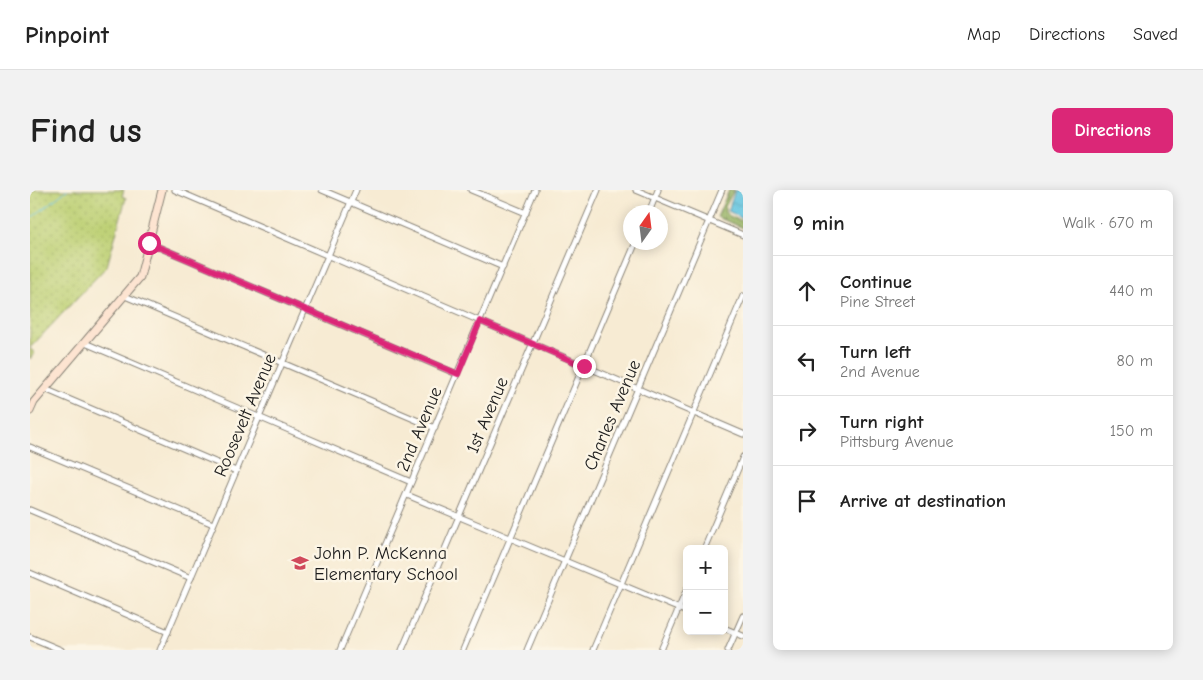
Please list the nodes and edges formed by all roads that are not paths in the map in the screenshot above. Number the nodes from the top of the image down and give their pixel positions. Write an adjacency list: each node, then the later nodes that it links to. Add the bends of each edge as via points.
1 (162, 190): 17 (street)
2 (175, 190): 19 (street)
3 (322, 190): 12 (street)
4 (356, 190): 12 (street, Roosevelt Avenue)
5 (471, 190): 14 (street)
6 (536, 190): 14 (street, 2nd Avenue)
7 (598, 190): 26 (street, 1st Avenue)
8 (636, 190): 11 (street)
9 (658, 190): 11 (street)
10 (722, 190): 15 (street, Charles Avenue)
11 (655, 198): 13 (street); 15 (street)
12 (350, 202): 19 (street, Roosevelt Avenue); 20 (street)
13 (652, 205)
14 (526, 213): 20 (street, 2nd Avenue)
15 (709, 221): 16 (street); 30 (street, Charles Avenue)
16 (743, 235)
17 (149, 243): 21 (street, via 140,278); 23 (street)
18 (633, 250): 28 (street)
19 (328, 256): 23 (street, Roosevelt Avenue); 24 (street)
20 (503, 267): 24 (street, 2nd Avenue)
21 (125, 296): 25 (street); 27 (street)
22 (743, 296): 34 (street)
23 (305, 309): 27 (street, Roosevelt Avenue); 29 (street)
24 (480, 321): 26 (street); 29 (street, 2nd Avenue)
25 (84, 343): 31 (street); 35 (street)
26 (533, 343): 28 (street); 44 (street, 1st Avenue)
27 (282, 363): 35 (street, Roosevelt Avenue); 36 (street)
28 (584, 366): 30 (street); 46 (street)
29 (458, 374): 36 (street, 2nd Avenue)
30 (638, 388): 34 (street); 48 (street, Charles Avenue)
31 (45, 390): 32 (street); 40 (street)
32 (32, 405): 33 (street)
33 (30, 411)
34 (694, 412): 37 (street); 51 (street)
35 (259, 417): 40 (street, Roosevelt Avenue); 41 (street)
36 (435, 428): 41 (street, 2nd Avenue)
37 (743, 434)
38 (30, 447): 45 (street)
39 (743, 457): 47 (street)
40 (236, 471): 45 (street, Roosevelt Avenue)
41 (411, 482): 42 (street, 2nd Avenue)
42 (407, 495): 44 (street); 63 (street, 2nd Avenue)
43 (30, 510): 50 (street)
44 (459, 516): 46 (street); 64 (street, 1st Avenue)
45 (213, 524): 50 (street, Roosevelt Avenue)
46 (511, 538): 48 (street); 65 (street)
47 (706, 545)
48 (565, 560): 51 (street); 66 (street, Charles Avenue)
49 (30, 573): 57 (street)
50 (190, 578): 57 (street, Roosevelt Avenue)
51 (621, 584): 53 (street); 67 (street)
52 (687, 590): 53 (street)
53 (678, 609): 54 (street); 68 (street)
54 (683, 611)
55 (743, 616): 58 (street)
56 (728, 630): 58 (street)
57 (168, 632): 62 (street, Roosevelt Avenue)
58 (736, 633): 59 (street); 69 (street)
59 (743, 636)
60 (30, 637): 61 (street)
61 (61, 650)
62 (160, 650)
63 (340, 650)
64 (402, 650)
65 (463, 650)
66 (527, 650)
67 (593, 650)
68 (661, 650)
69 (728, 650)

